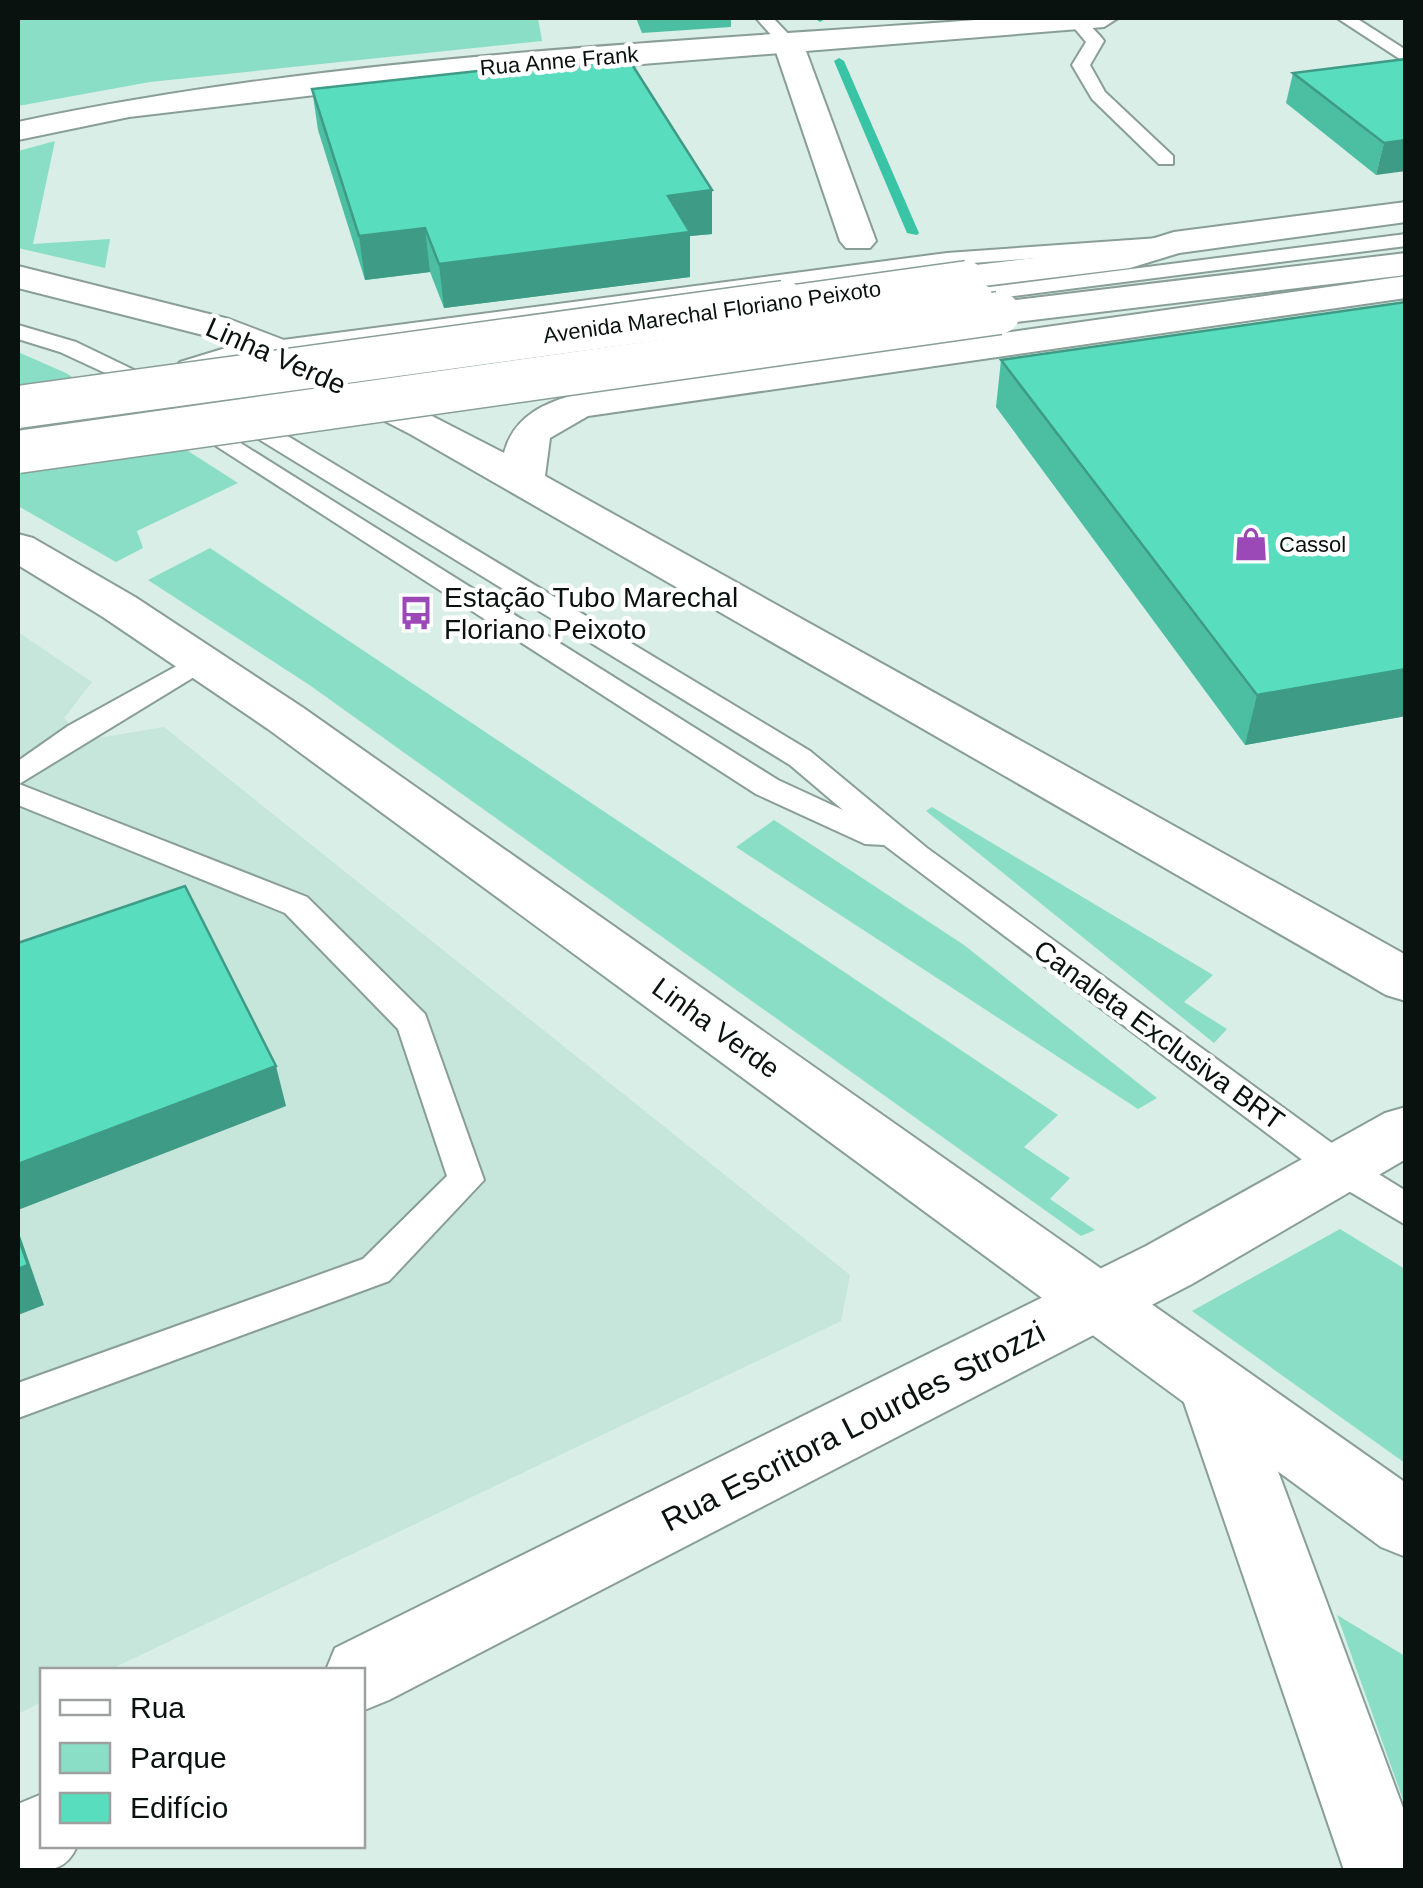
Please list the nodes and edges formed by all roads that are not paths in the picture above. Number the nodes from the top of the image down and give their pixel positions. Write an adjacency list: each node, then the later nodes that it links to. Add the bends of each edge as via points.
1 (764, 18): 4 (lane)
2 (1351, 18): 5 (lane)
3 (1084, 19): 4 (main road, Rua Anne Frank); 7 (lane, via 1095,41 1081,64 1098,95)
4 (788, 43): 6 (main road, Rua Anne Frank, via 276,89); 12 (main road)
5 (1406, 58)
6 (18, 131)
7 (1166, 160)
8 (1406, 212): 9 (main road, Avenida Marechal Floriano Peixoto)
9 (1340, 220): 10 (lane); 13 (main road, Avenida Marechal Floriano Peixoto)
10 (1406, 221)
11 (1406, 240): 16 (lane, Canaleta Exclusiva BRT)
12 (858, 242)
13 (1174, 243): 14 (lane, Canaleta Exclusiva BRT); 15 (main road, Avenida Marechal Floriano Peixoto)
14 (1014, 255): 15 (lane, Canaleta Exclusiva BRT); 24 (lane, Canaleta Exclusiva BRT)
15 (1130, 257): 16 (lane, Canaleta Exclusiva BRT); 20 (main road, Avenida Marechal Floriano Peixoto, via 1051,267)
16 (1238, 260): 20 (lane, Canaleta Exclusiva BRT)
17 (1406, 264): 21 (main road, Avenida Marechal Floriano Peixoto)
18 (18, 276): 24 (main road, Linha Verde, via 158,310)
19 (1406, 286): 22 (main road)
20 (983, 295): 21 (main road, Avenida Marechal Floriano Peixoto); 25 (lane, Canaleta Exclusiva BRT, bridge); 26 (main road, Avenida Marechal Floriano Peixoto, bridge); 28 (main road, Avenida Marechal Floriano Peixoto, bridge)
21 (1120, 298): 22 (main road)
22 (1252, 309): 29 (main road, via 581,404 532,430 521,455)
23 (18, 332): 25 (lane, Canaleta Exclusiva BRT, via 68,347)
24 (270, 348): 25 (lane, Canaleta Exclusiva BRT, via 198,362 174,378); 29 (main road, Linha Verde)
25 (174, 400): 27 (lane, Canaleta Exclusiva BRT); 34 (lane, Canaleta Exclusiva BRT, via 192,422 767,786); 34 (lane, Canaleta Exclusiva BRT, via 233,413 800,758)
26 (18, 407)
27 (18, 428)
28 (18, 452)
29 (525, 482): 35 (main road, Linha Verde)
30 (18, 547): 31 (main road, Linha Verde)
31 (202, 660): 32 (lane); 39 (main road, Linha Verde)
32 (18, 775)
33 (18, 794): 41 (lane, via 296,905 413,1023 466,1180 376,1270)
34 (916, 855): 37 (lane, Canaleta Exclusiva BRT)
35 (1406, 981)
36 (1406, 1130): 37 (main road, Rua Escritora Lourdes Strozzi)
37 (1338, 1167): 38 (lane, Canaleta Exclusiva BRT); 39 (main road, Rua Escritora Lourdes Strozzi)
38 (1406, 1210)
39 (1097, 1302): 40 (main road, Linha Verde); 43 (main road, Rua Escritora Lourdes Strozzi)
40 (1212, 1385): 42 (main road, Linha Verde); 46 (main road)
41 (18, 1400)
42 (1406, 1524)
43 (365, 1672)
44 (40, 1835): 45 (main road)
45 (18, 1847)
46 (1385, 1870)

